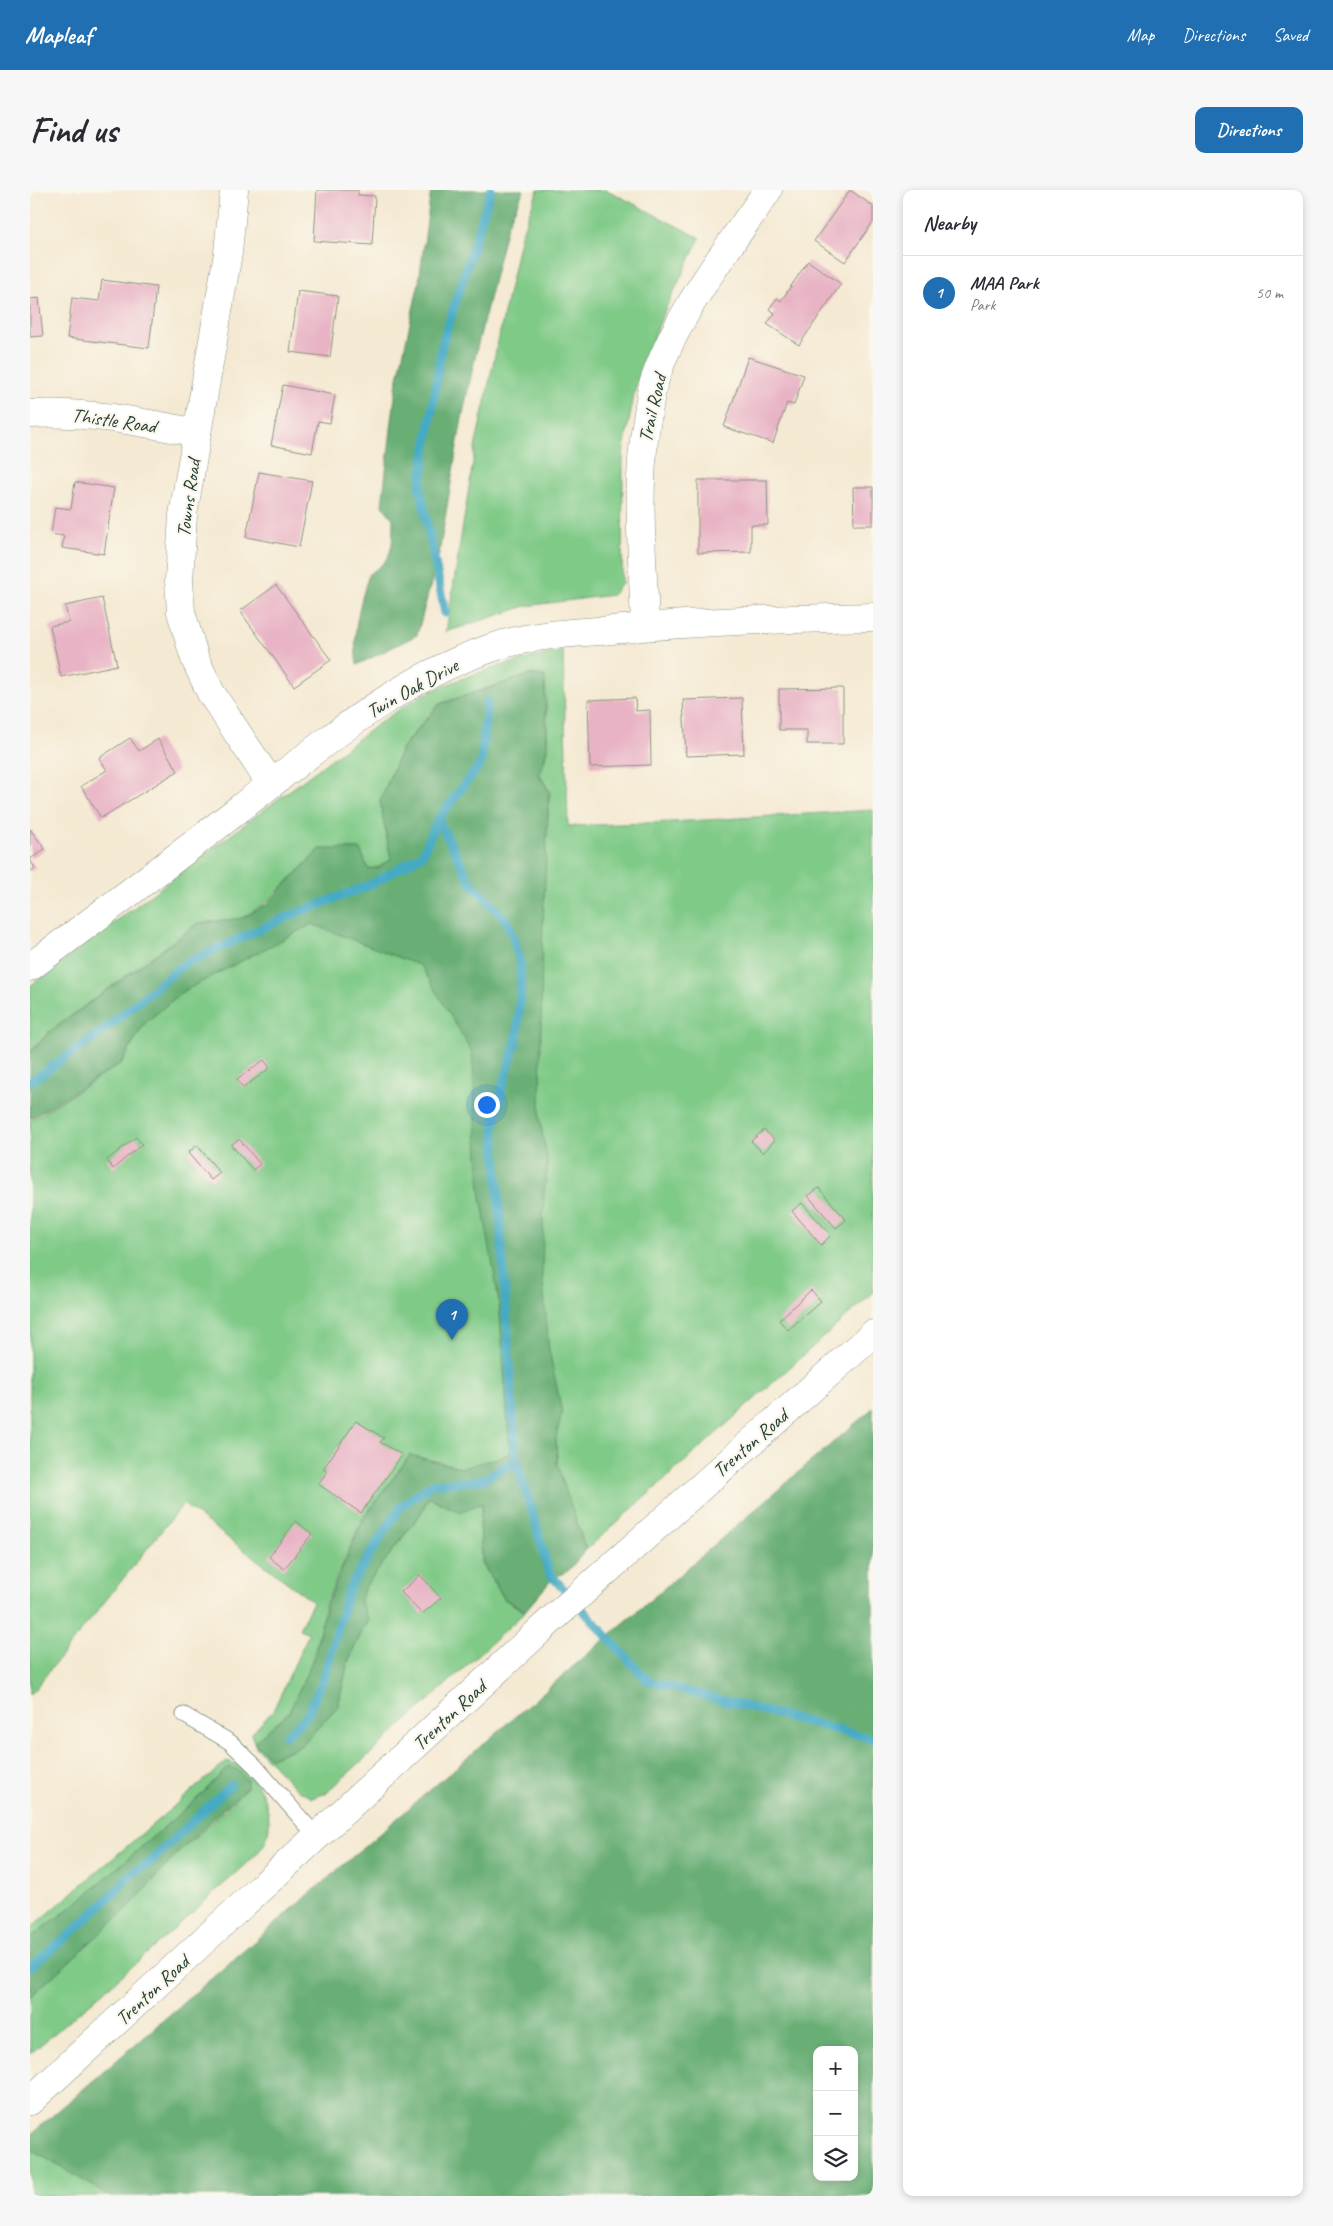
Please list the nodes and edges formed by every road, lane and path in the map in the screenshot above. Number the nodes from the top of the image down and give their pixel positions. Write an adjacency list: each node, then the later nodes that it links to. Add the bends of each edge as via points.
1 (234, 190): 4 (street, Towns Road, via 228,253)
2 (768, 190): 6 (street, Trail Road, via 686,312 653,386 640,480)
3 (30, 414): 4 (street, Thistle Road, via 64,412 126,419)
4 (197, 433): 7 (street, Towns Road, via 183,516 179,581 181,612 195,659 211,692)
5 (873, 617): 6 (street, Twin Oak Drive)
6 (645, 626): 7 (street, Twin Oak Drive, via 505,644 456,661 366,712)
7 (272, 784): 8 (street, Twin Oak Drive)
8 (30, 966)
9 (873, 1334): 11 (street, Trenton Road, via 596,1579)
10 (184, 1715): 11 (lane, via 230,1742)
11 (317, 1838): 12 (street, Trenton Road)
12 (30, 2101)

